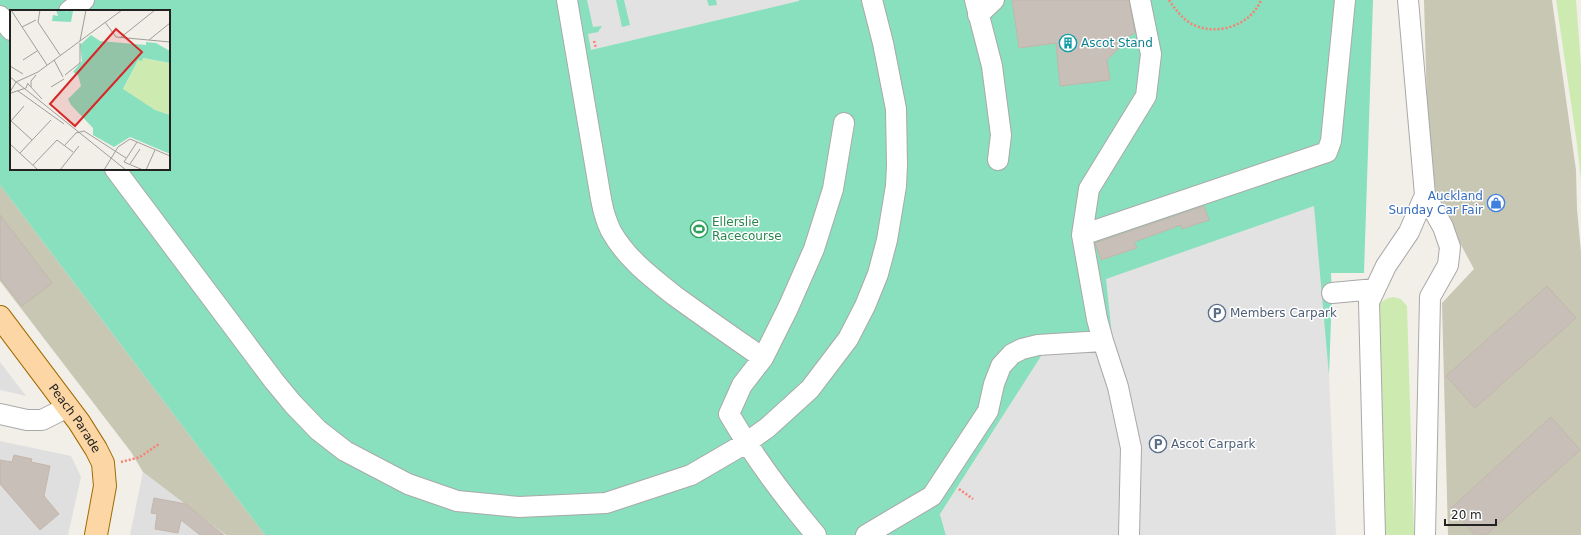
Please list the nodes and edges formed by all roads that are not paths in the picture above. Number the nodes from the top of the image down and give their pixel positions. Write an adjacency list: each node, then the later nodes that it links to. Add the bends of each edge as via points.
1 (84, 0): 9 (street)
2 (567, 0): 21 (street, via 601,199 611,231 632,259 656,281)
3 (872, 0): 24 (street, via 884,43 896,109 896,179 887,240 878,274 848,339 810,389)
4 (994, 0): 8 (street)
5 (1140, 0): 16 (street, via 1151,54 1146,96 1089,189)
6 (1345, 0): 16 (street, via 1331,142 1327,152)
7 (1408, 0): 15 (street)
8 (977, 7): 13 (street, via 993,73 1001,135)
9 (70, 10)
10 (0, 16): 11 (street)
11 (10, 29)
12 (844, 123): 21 (street, via 833,189 814,249)
13 (998, 160)
14 (117, 170): 24 (street, via 293,404 318,430 345,451 408,484 457,501 520,508 606,503 691,475)
15 (1425, 195): 17 (street, via 1409,232 1386,266); 30 (street, via 1443,227 1450,247 1448,265 1430,297)
16 (1082, 235): 20 (street)
17 (1375, 289): 18 (street); 29 (street, via 1369,302)
18 (1332, 293)
19 (0, 317): 22 (main road, Peach Parade)
20 (1103, 341): 25 (street, via 1118,387 1131,448); 28 (street, via 1038,345 1012,354 1001,366 988,411 932,496)
21 (763, 358): 24 (street, via 742,385 729,414)
22 (68, 407): 23 (street, via 42,420 27,420); 26 (main road, Peach Parade, via 93,444 104,467 105,486)
23 (0, 414)
24 (746, 443): 27 (street)
25 (1128, 534)
26 (96, 535)
27 (816, 535)
28 (866, 535)
29 (1375, 535)
30 (1425, 535)

